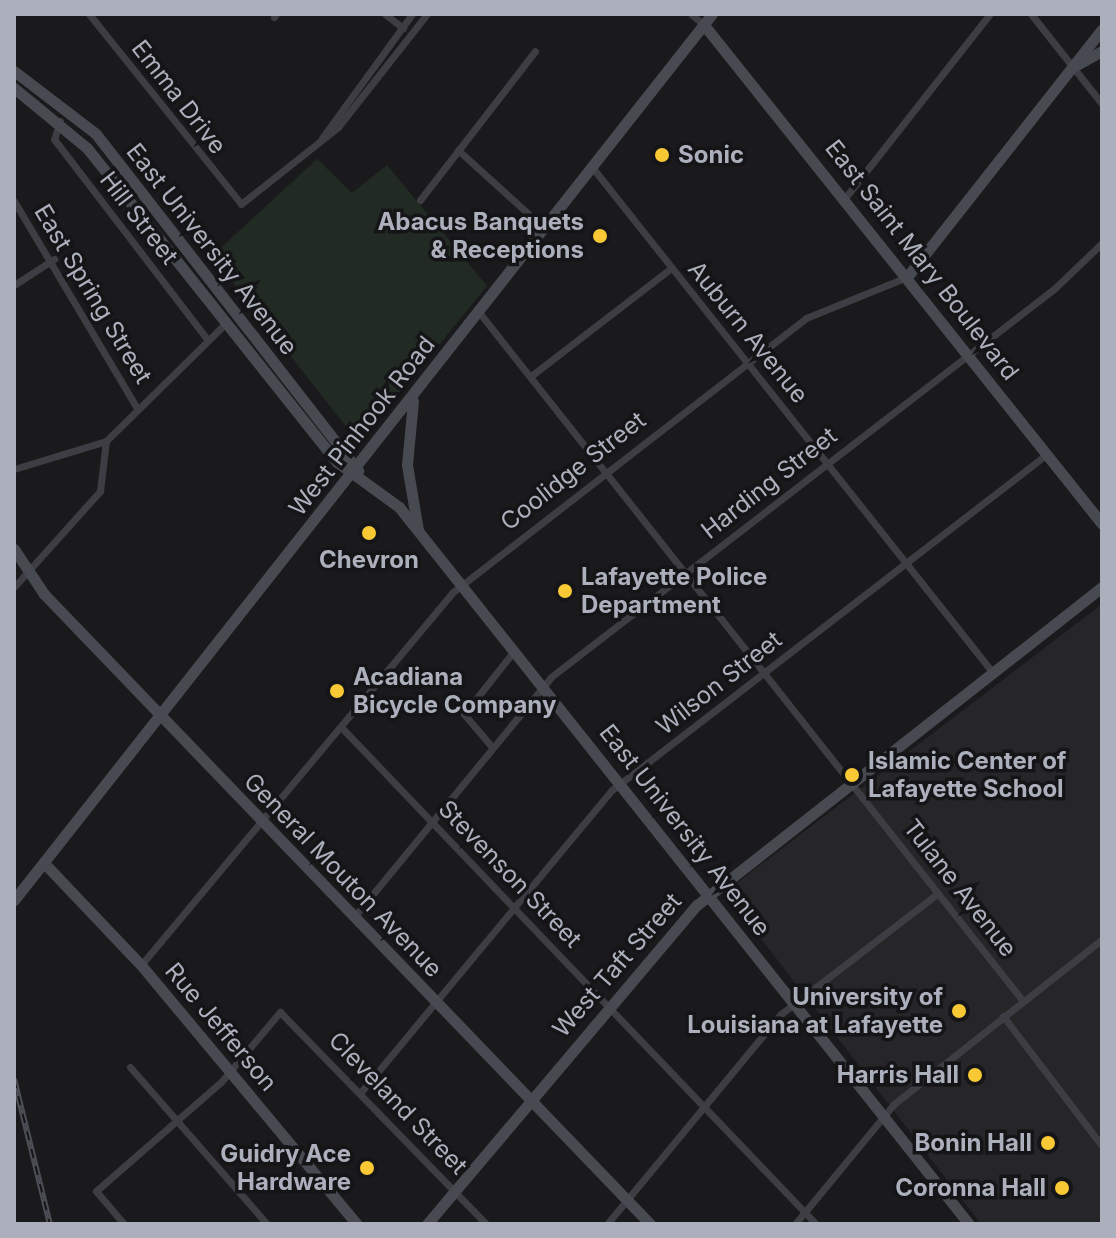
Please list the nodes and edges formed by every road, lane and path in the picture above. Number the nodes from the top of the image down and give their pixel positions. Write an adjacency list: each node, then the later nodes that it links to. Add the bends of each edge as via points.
1 (89, 14): 21 (street, Emma Drive, via 238,203 252,202)
2 (385, 14): 10 (street)
3 (412, 14): 10 (street)
4 (427, 14): 12 (street)
5 (691, 14): 9 (street)
6 (712, 14): 9 (street, West Pinhook Road)
7 (990, 14): 24 (street)
8 (1031, 14): 15 (street)
9 (704, 25): 23 (street, West Pinhook Road); 24 (street, East Saint Mary Boulevard)
10 (401, 27): 12 (street); 21 (street)
11 (1102, 29): 15 (street)
12 (410, 35): 21 (street)
13 (535, 51): 22 (street)
14 (1102, 51): 15 (street)
15 (1073, 67): 18 (street); 31 (street)
16 (14, 71): 19 (street, East University Avenue)
17 (14, 88): 20 (street, East University Avenue)
18 (1102, 104)
19 (70, 109): 20 (street); 34 (street, East University Avenue)
20 (60, 121): 35 (street, East University Avenue); 36 (street, Hill Street, via 54,139)
21 (322, 138)
22 (458, 150): 25 (street); 27 (street)
23 (592, 167): 27 (street, West Pinhook Road); 30 (street, Auburn Avenue)
24 (845, 198): 31 (street, East Saint Mary Boulevard)
25 (420, 200)
26 (14, 201): 29 (street, East Spring Street)
27 (544, 228): 33 (street, West Pinhook Road)
28 (1102, 243): 37 (street, Harding Street)
29 (54, 259): 32 (street); 41 (street, East Spring Street)
30 (671, 268): 38 (street, Auburn Avenue); 39 (street)
31 (907, 277): 37 (street, East Saint Mary Boulevard); 38 (street, Coolidge Street, via 825,306)
32 (14, 285)
33 (478, 311): 39 (street, Tulane Avenue); 40 (street, West Pinhook Road)
34 (236, 316): 35 (street); 46 (street, East University Avenue)
35 (224, 325): 36 (street); 46 (street, East University Avenue, via 337,462)
36 (207, 339): 41 (street)
37 (968, 355): 43 (street, East Saint Mary Boulevard); 44 (street, Harding Street)
38 (748, 363): 44 (street, Auburn Avenue); 47 (street, Coolidge Street)
39 (531, 376): 47 (street, Tulane Avenue)
40 (413, 401): 46 (street, West Pinhook Road); 49 (street, via 407,465)
41 (137, 408): 42 (street)
42 (106, 441): 45 (street); 53 (street, via 100,491)
43 (1047, 454): 48 (street, East Saint Mary Boulevard); 51 (street, Wilson Street)
44 (827, 464): 51 (street, Auburn Avenue); 52 (street, Harding Street)
45 (14, 469)
46 (358, 471): 49 (street, East University Avenue); 61 (street, West Pinhook Road)
47 (606, 474): 52 (street, Tulane Avenue); 54 (street, Coolidge Street)
48 (1102, 524)
49 (418, 531): 54 (street, East University Avenue)
50 (14, 549): 53 (street, General Mouton Avenue)
51 (906, 562): 58 (street, Wilson Street); 59 (street, Auburn Avenue)
52 (686, 573): 58 (street, Tulane Avenue); 60 (street, Harding Street)
53 (28, 575): 55 (street); 61 (street, General Mouton Avenue)
54 (462, 585): 57 (street, East University Avenue); 62 (street, Coolidge Street)
55 (14, 587)
56 (1102, 587): 59 (street, West Taft Street)
57 (514, 651): 60 (street, East University Avenue); 63 (street, via 464,714)
58 (766, 672): 64 (street, Tulane Avenue); 65 (street, Wilson Street)
59 (993, 673): 64 (street, West Taft Street)
60 (543, 686): 63 (street, Harding Street); 65 (street, East University Avenue)
61 (160, 714): 66 (street, General Mouton Avenue); 68 (street, West Pinhook Road)
62 (341, 727): 66 (street, Coolidge Street); 67 (street, Stevenson Street)
63 (492, 747): 67 (street, Harding Street)
64 (852, 782): 69 (street, Tulane Avenue); 70 (street, West Taft Street)
65 (620, 784): 70 (street, East University Avenue); 72 (street, Wilson Street)
66 (261, 821): 73 (street, General Mouton Avenue); 75 (street, Coolidge Street)
67 (432, 821): 72 (street, Stevenson Street); 73 (street, Harding Street)
68 (45, 864): 71 (street, West Pinhook Road); 75 (street, Rue Jefferson)
69 (938, 893): 76 (street, Tulane Avenue); 78 (street)
70 (708, 896): 78 (street, East University Avenue); 79 (street, West Taft Street)
71 (14, 900)
72 (514, 907): 77 (street, Wilson Street); 79 (street, Stevenson Street)
73 (354, 917): 77 (street, General Mouton Avenue)
74 (1102, 939): 76 (street)
75 (141, 965): 82 (street, Rue Jefferson)
76 (1023, 1001): 80 (street)
77 (435, 1002): 83 (street, Wilson Street); 84 (street, General Mouton Avenue)
78 (794, 1003): 85 (street); 87 (street, East University Avenue)
79 (609, 1006): 84 (street, West Taft Street); 85 (street, Stevenson Street)
80 (1003, 1016): 87 (street); 88 (street)
81 (130, 1067): 86 (street)
82 (229, 1069): 83 (street, Cleveland Street, via 280,1012); 86 (street); 94 (street, Rue Jefferson)
83 (361, 1092): 89 (street, Cleveland Street)
84 (531, 1101): 89 (street, West Taft Street); 90 (street, General Mouton Avenue)
85 (705, 1105): 90 (street); 91 (street, Stevenson Street)
86 (179, 1117): 92 (street, via 96,1191); 93 (street)
87 (884, 1117): 91 (street); 101 (street, East University Avenue)
88 (1102, 1146)
89 (454, 1190): 95 (street, West Taft Street); 96 (street, Cleveland Street)
90 (627, 1200): 97 (street); 98 (street, General Mouton Avenue)
91 (806, 1211): 99 (street); 100 (street, Stevenson Street)
92 (124, 1224)
93 (267, 1224)
94 (357, 1224)
95 (427, 1224)
96 (486, 1224)
97 (607, 1224)
98 (650, 1224)
99 (795, 1224)
100 (816, 1224)
101 (969, 1224)

